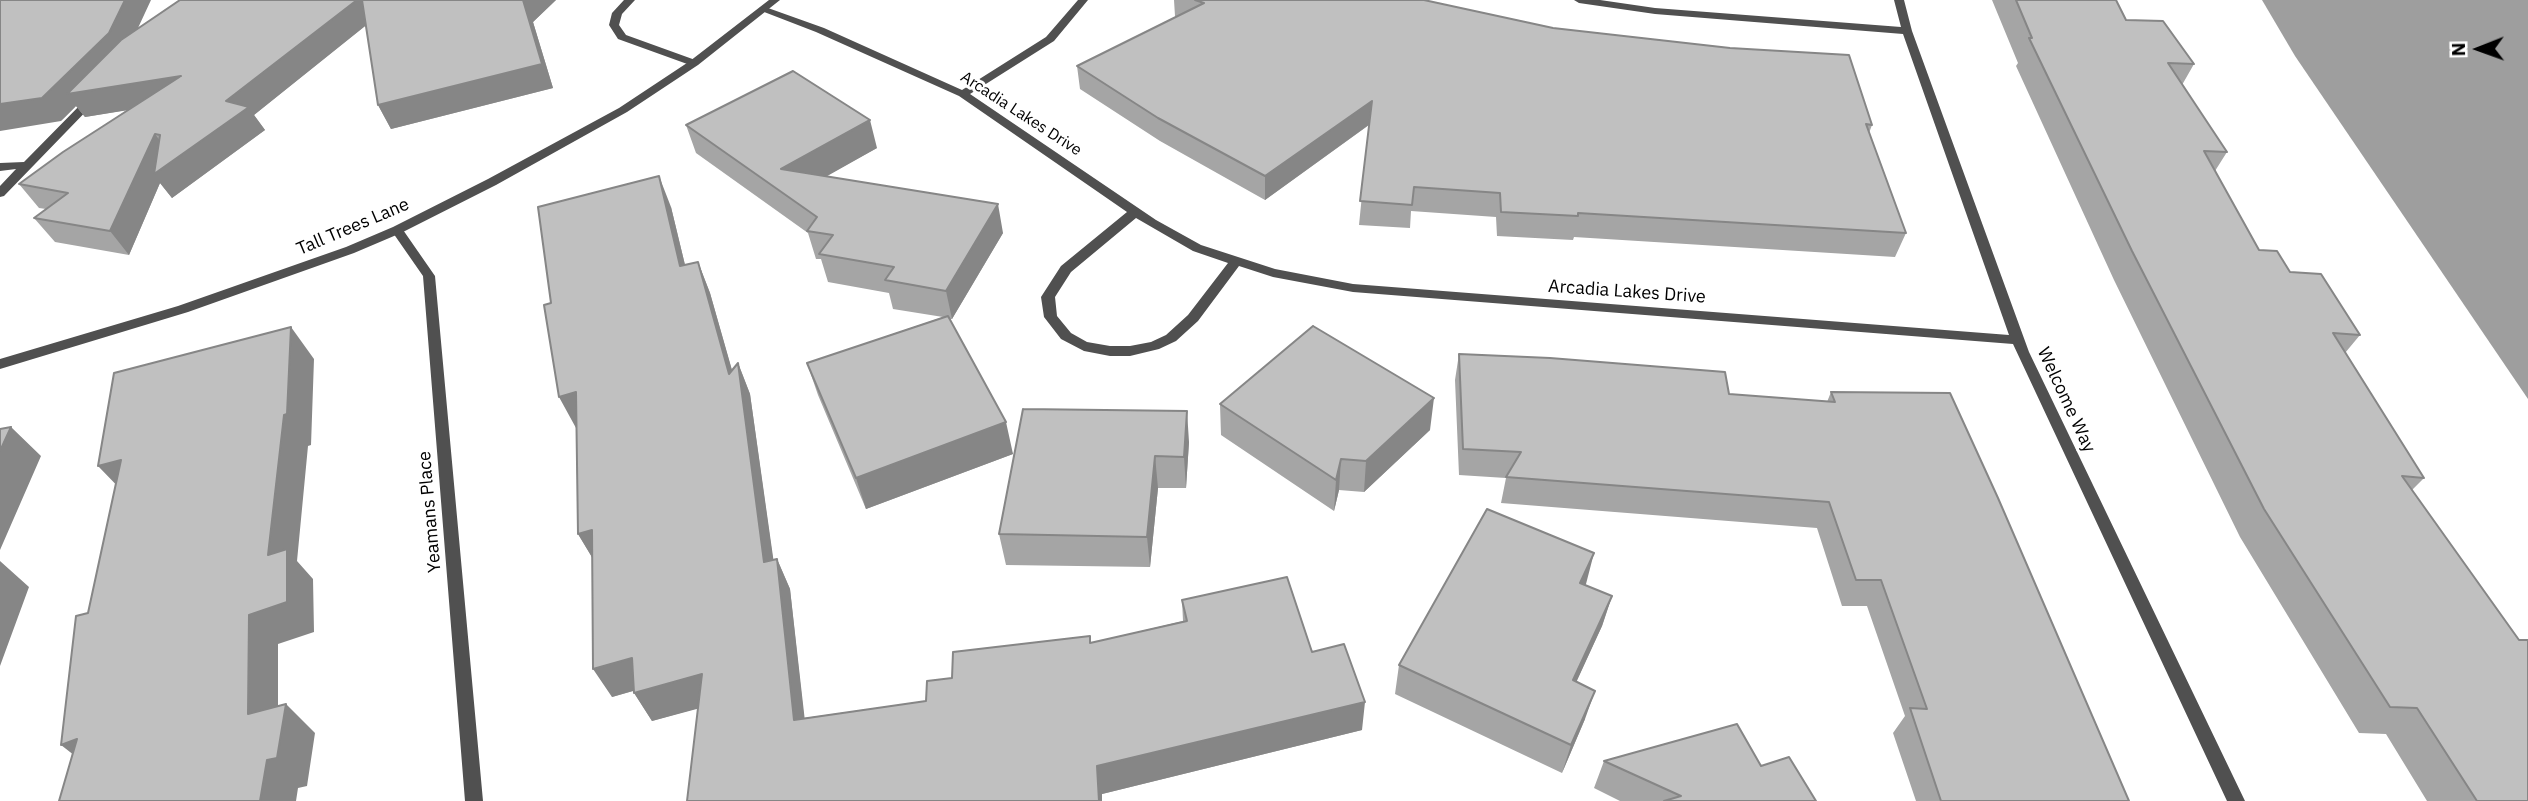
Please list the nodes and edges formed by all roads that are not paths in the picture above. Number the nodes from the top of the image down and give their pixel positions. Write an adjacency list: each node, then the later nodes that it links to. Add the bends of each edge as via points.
1 (630, 0): 8 (street, via 617,13 614,25 622,37)
2 (775, 0): 6 (street, Tall Trees Lane)
3 (1083, 0): 10 (street, via 1050,39)
4 (1579, 0): 7 (street, via 1668,12)
5 (1899, 0): 7 (street, Welcome Way)
6 (764, 10): 8 (street, Tall Trees Lane); 10 (street, Arcadia Lakes Drive)
7 (1907, 31): 17 (street, Welcome Way)
8 (694, 63): 15 (street, Tall Trees Lane, via 623,110)
9 (104, 87): 11 (street)
10 (962, 94): 14 (street, Arcadia Lakes Drive)
11 (28, 165): 12 (street); 13 (street)
12 (0, 167)
13 (0, 193)
14 (1135, 212): 16 (street, Arcadia Lakes Drive, via 1197,248); 16 (street, via 1066,269 1048,298 1051,317 1066,336 1084,346 1130,351 1171,338 1193,318)
15 (397, 229): 18 (street, Tall Trees Lane, via 183,309); 19 (street, Yeamans Place, via 429,276)
16 (1236, 261): 17 (street, Arcadia Lakes Drive, via 1353,288)
17 (2018, 340): 20 (street, Welcome Way)
18 (0, 364)
19 (474, 801)
20 (2236, 801)

